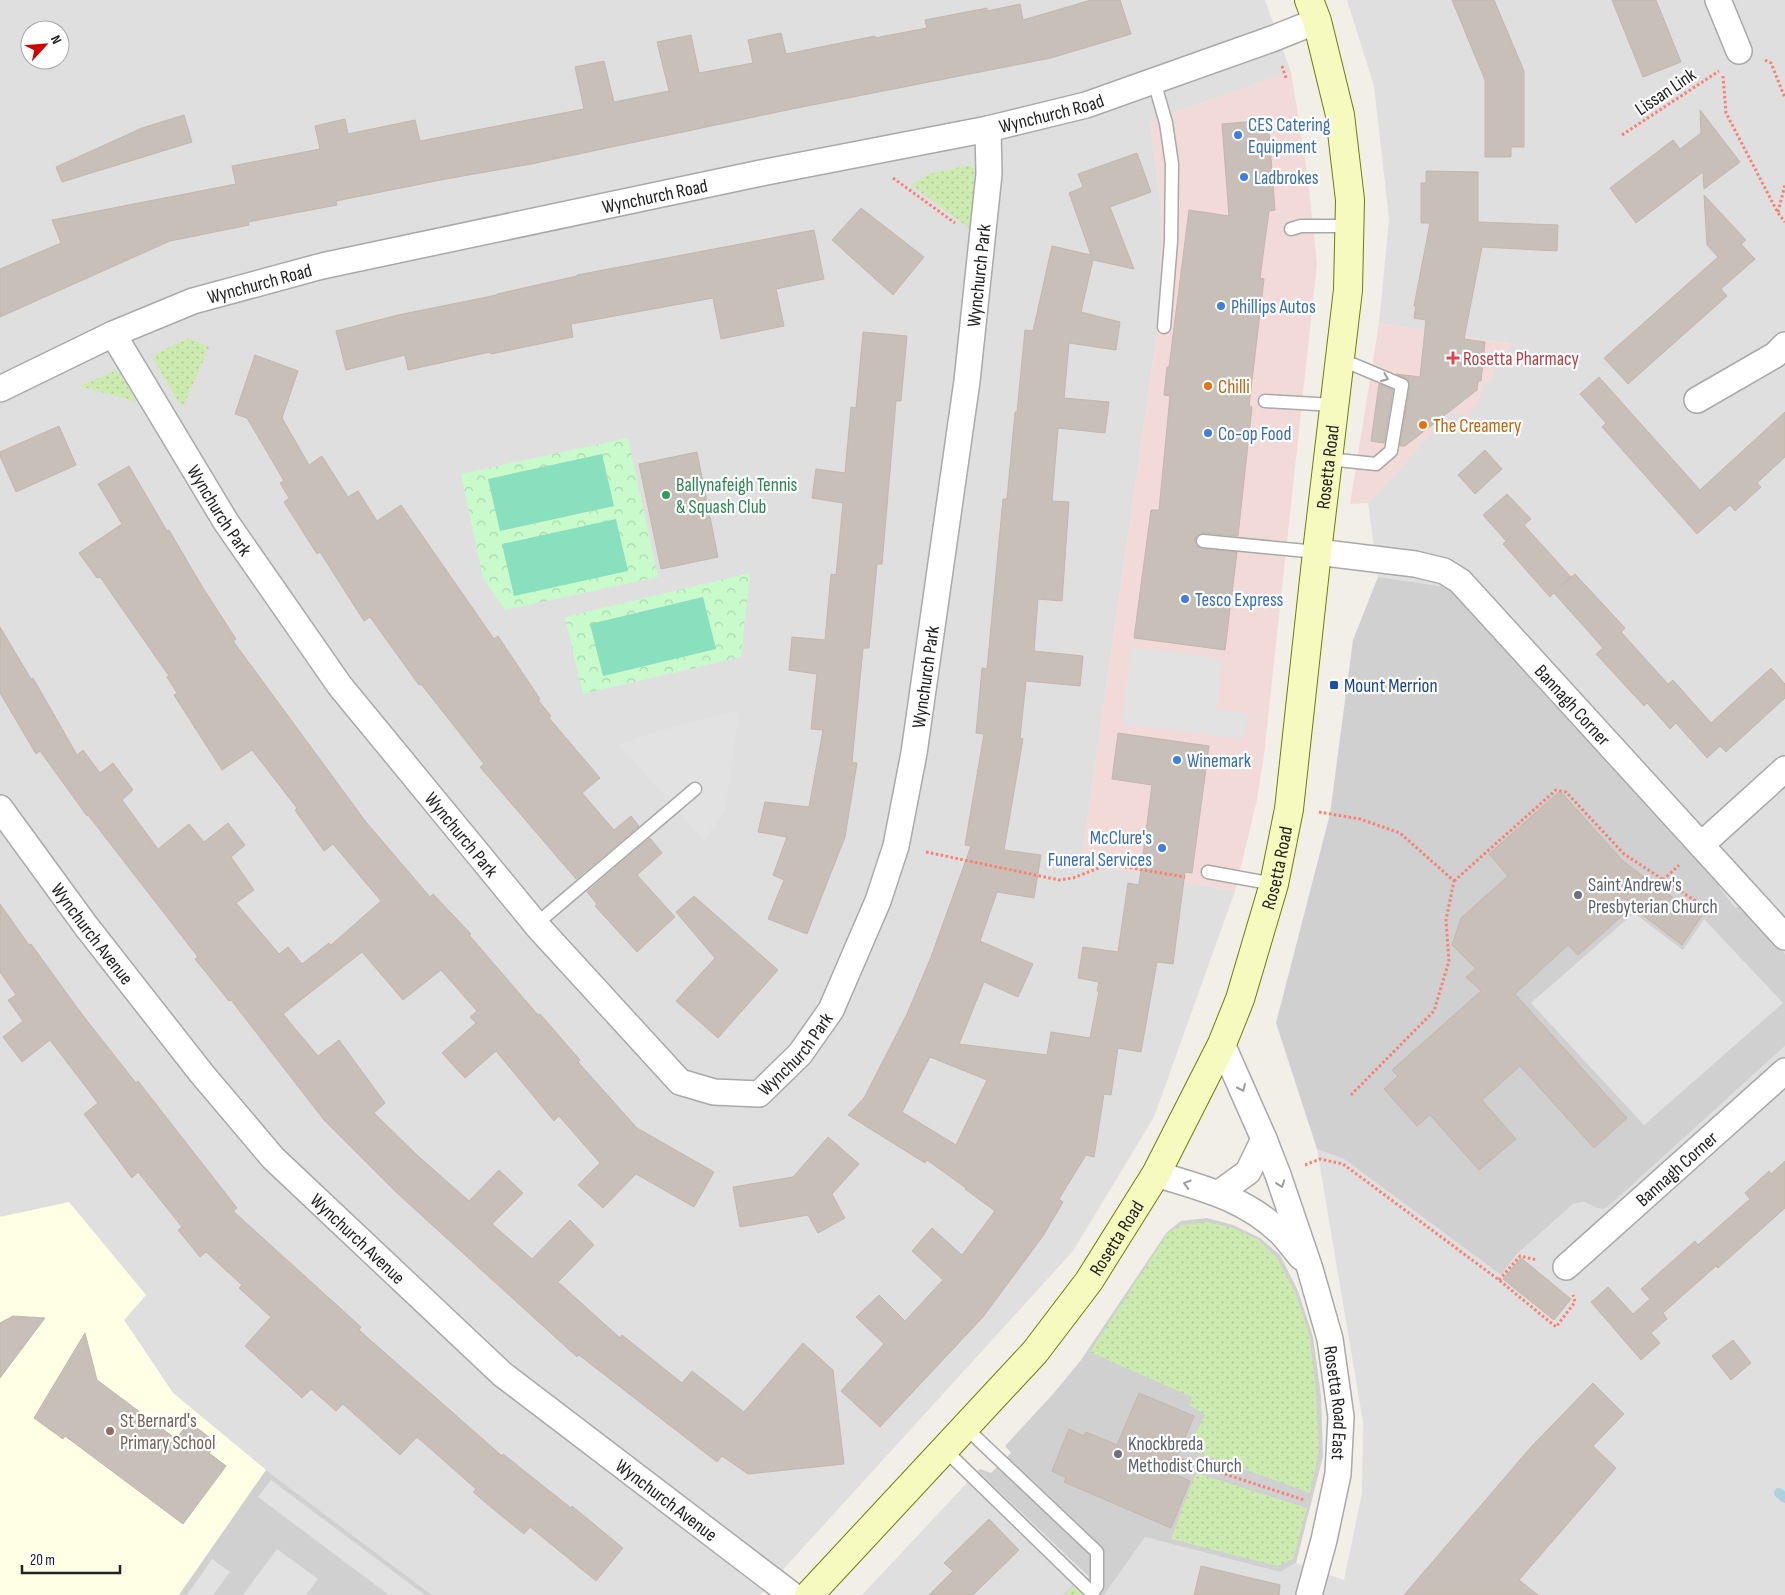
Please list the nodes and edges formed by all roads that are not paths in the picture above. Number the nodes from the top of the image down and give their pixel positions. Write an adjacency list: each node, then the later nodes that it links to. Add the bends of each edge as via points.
1 (1718, 0): 3 (street)
2 (1313, 11): 4 (street, Wynchurch Road); 6 (street, Rosetta Road, via 1340,115 1350,200)
3 (1739, 51)
4 (1154, 81): 5 (street, Wynchurch Road, via 1086,105); 8 (lane, via 1166,123 1172,164 1171,241)
5 (988, 129): 9 (street, Wynchurch Road, via 751,175 322,266 193,301); 25 (street, Wynchurch Park, via 989,174 967,381 914,753 896,846 878,901 831,1010 800,1054 759,1094 714,1092 680,1082)
6 (1349, 226): 7 (lane); 11 (street, Rosetta Road, via 1348,290)
7 (1291, 229)
8 (1164, 327)
9 (113, 334): 12 (street, Wynchurch Road); 25 (street, Wynchurch Park, via 226,522 340,686)
10 (1785, 345): 13 (street, via 1775,355)
11 (1340, 359): 15 (street, Rosetta Road); 16 (lane, one-way to 16, via 1402,385 1391,451 1376,464)
12 (0, 389)
13 (1697, 400)
14 (1265, 401): 15 (lane)
15 (1334, 405): 16 (street, Rosetta Road)
16 (1328, 459): 18 (street, Rosetta Road)
17 (1203, 541): 18 (lane)
18 (1317, 552): 22 (street, Bannagh Corner, via 1415,564 1444,571 1460,581); 24 (street, Rosetta Road, via 1289,808)
19 (1785, 769): 22 (street)
20 (695, 789): 25 (lane)
21 (0, 808): 37 (street, Wynchurch Avenue, via 86,926 202,1074 273,1158 502,1374)
22 (1701, 844): 26 (street, Bannagh Corner)
23 (1208, 872): 24 (lane)
24 (1274, 884): 27 (street, Rosetta Road, via 1240,999)
25 (536, 924)
26 (1785, 937)
27 (1222, 1044): 29 (street, Rosetta Road East, one-way to 29); 30 (street, Rosetta Road)
28 (1785, 1071): 32 (street, Bannagh Corner)
29 (1264, 1139): 31 (street, via 1248,1172); 33 (street, Rosetta Road East, one-way to 33)
30 (1156, 1174): 31 (street, Rosetta Road East, one-way to 30); 34 (street, Rosetta Road, via 1090,1281 1035,1352)
31 (1219, 1193): 33 (street, Rosetta Road East, via 1254,1210 1282,1233)
32 (1566, 1267)
33 (1310, 1269): 39 (street, Rosetta Road East, via 1330,1339 1341,1418 1338,1474)
34 (966, 1428): 35 (street, Rosetta Road); 36 (lane, via 1097,1552 1097,1586)
35 (946, 1450): 36 (lane); 38 (street, Rosetta Road)
36 (1091, 1594)
37 (792, 1595)
38 (810, 1595)
39 (1309, 1595)

